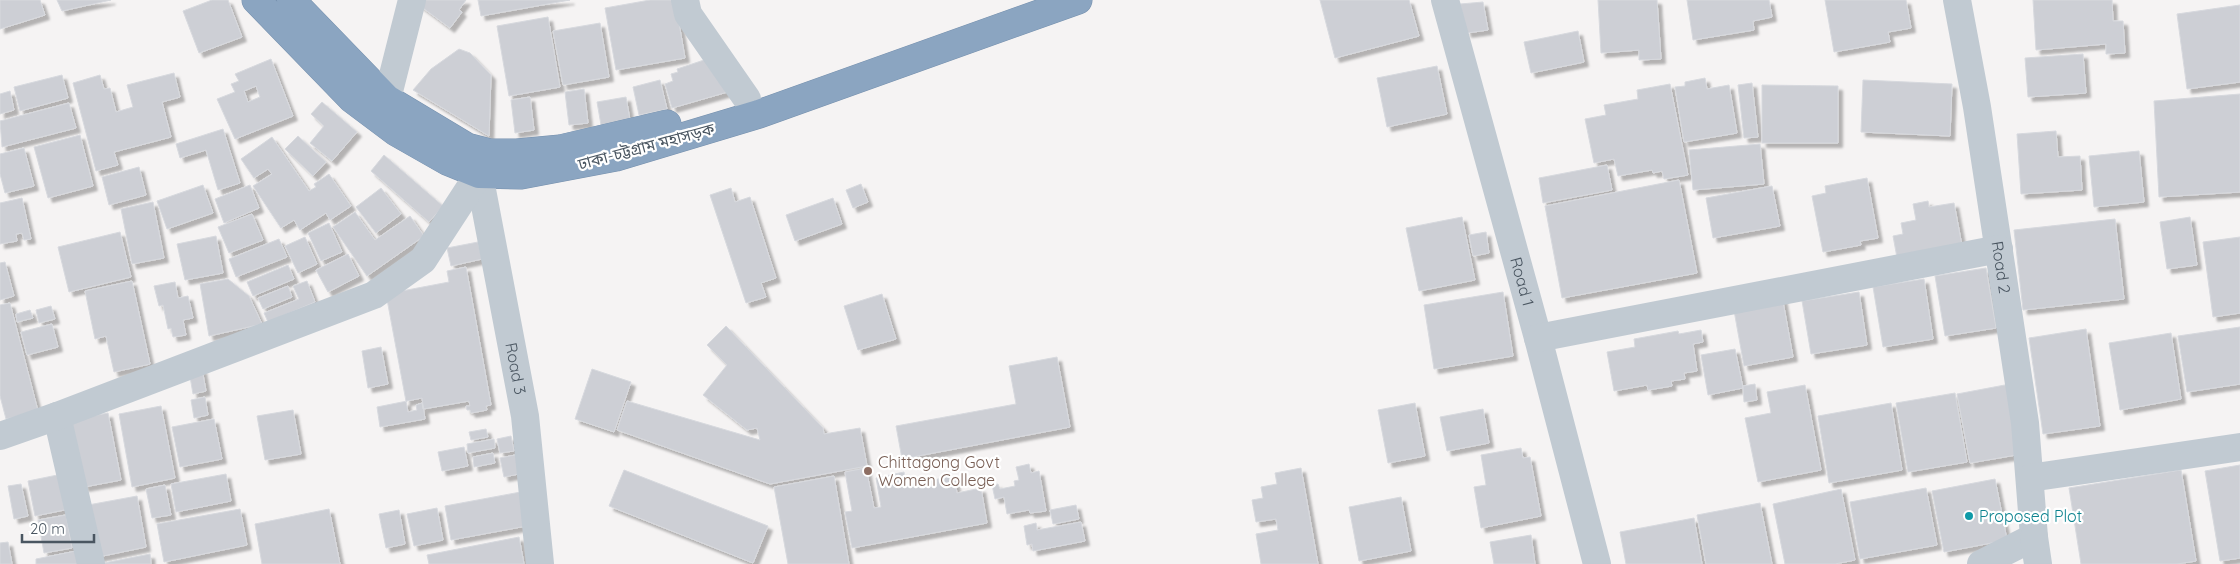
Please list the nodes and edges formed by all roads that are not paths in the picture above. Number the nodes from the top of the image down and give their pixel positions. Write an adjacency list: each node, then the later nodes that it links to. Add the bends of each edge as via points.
1 (256, 0): 11 (highway, ঢাকা-চট্টগ্রাম মহাসড়ক, via 352,99 396,132)
2 (290, 0): 9 (highway, ঢাকা-চট্টগ্রাম মহাসড়ক)
3 (412, 0): 9 (street)
4 (686, 0): 10 (street, via 688,14)
5 (1024, 0): 10 (highway, ঢাকা-চট্টগ্রাম মহাসড়ক)
6 (1078, 0): 11 (highway, ঢাকা-চট্টগ্রাম মহাসড়ক, via 759,114 616,158 521,175)
7 (1446, 0): 13 (street, Road 1)
8 (1956, 0): 12 (street, Road 2, via 1977,107)
9 (386, 99): 10 (highway, ঢাকা-চট্টগ্রাম মহাসড়ক, via 467,147 517,153 560,149 618,136 687,119)
10 (747, 99)
11 (479, 174): 14 (street, via 423,260 374,295); 20 (street, Road 3, via 525,416)
12 (1999, 250): 13 (street); 17 (street, Road 2)
13 (1538, 338): 21 (street, Road 1)
14 (57, 416): 15 (street); 19 (street)
15 (0, 436)
16 (2240, 447): 17 (street)
17 (2030, 478): 18 (street, Road 2)
18 (2034, 537): 22 (street); 23 (street, Road 2)
19 (91, 564)
20 (540, 564)
21 (1597, 564)
22 (1982, 564)
23 (2038, 564)

